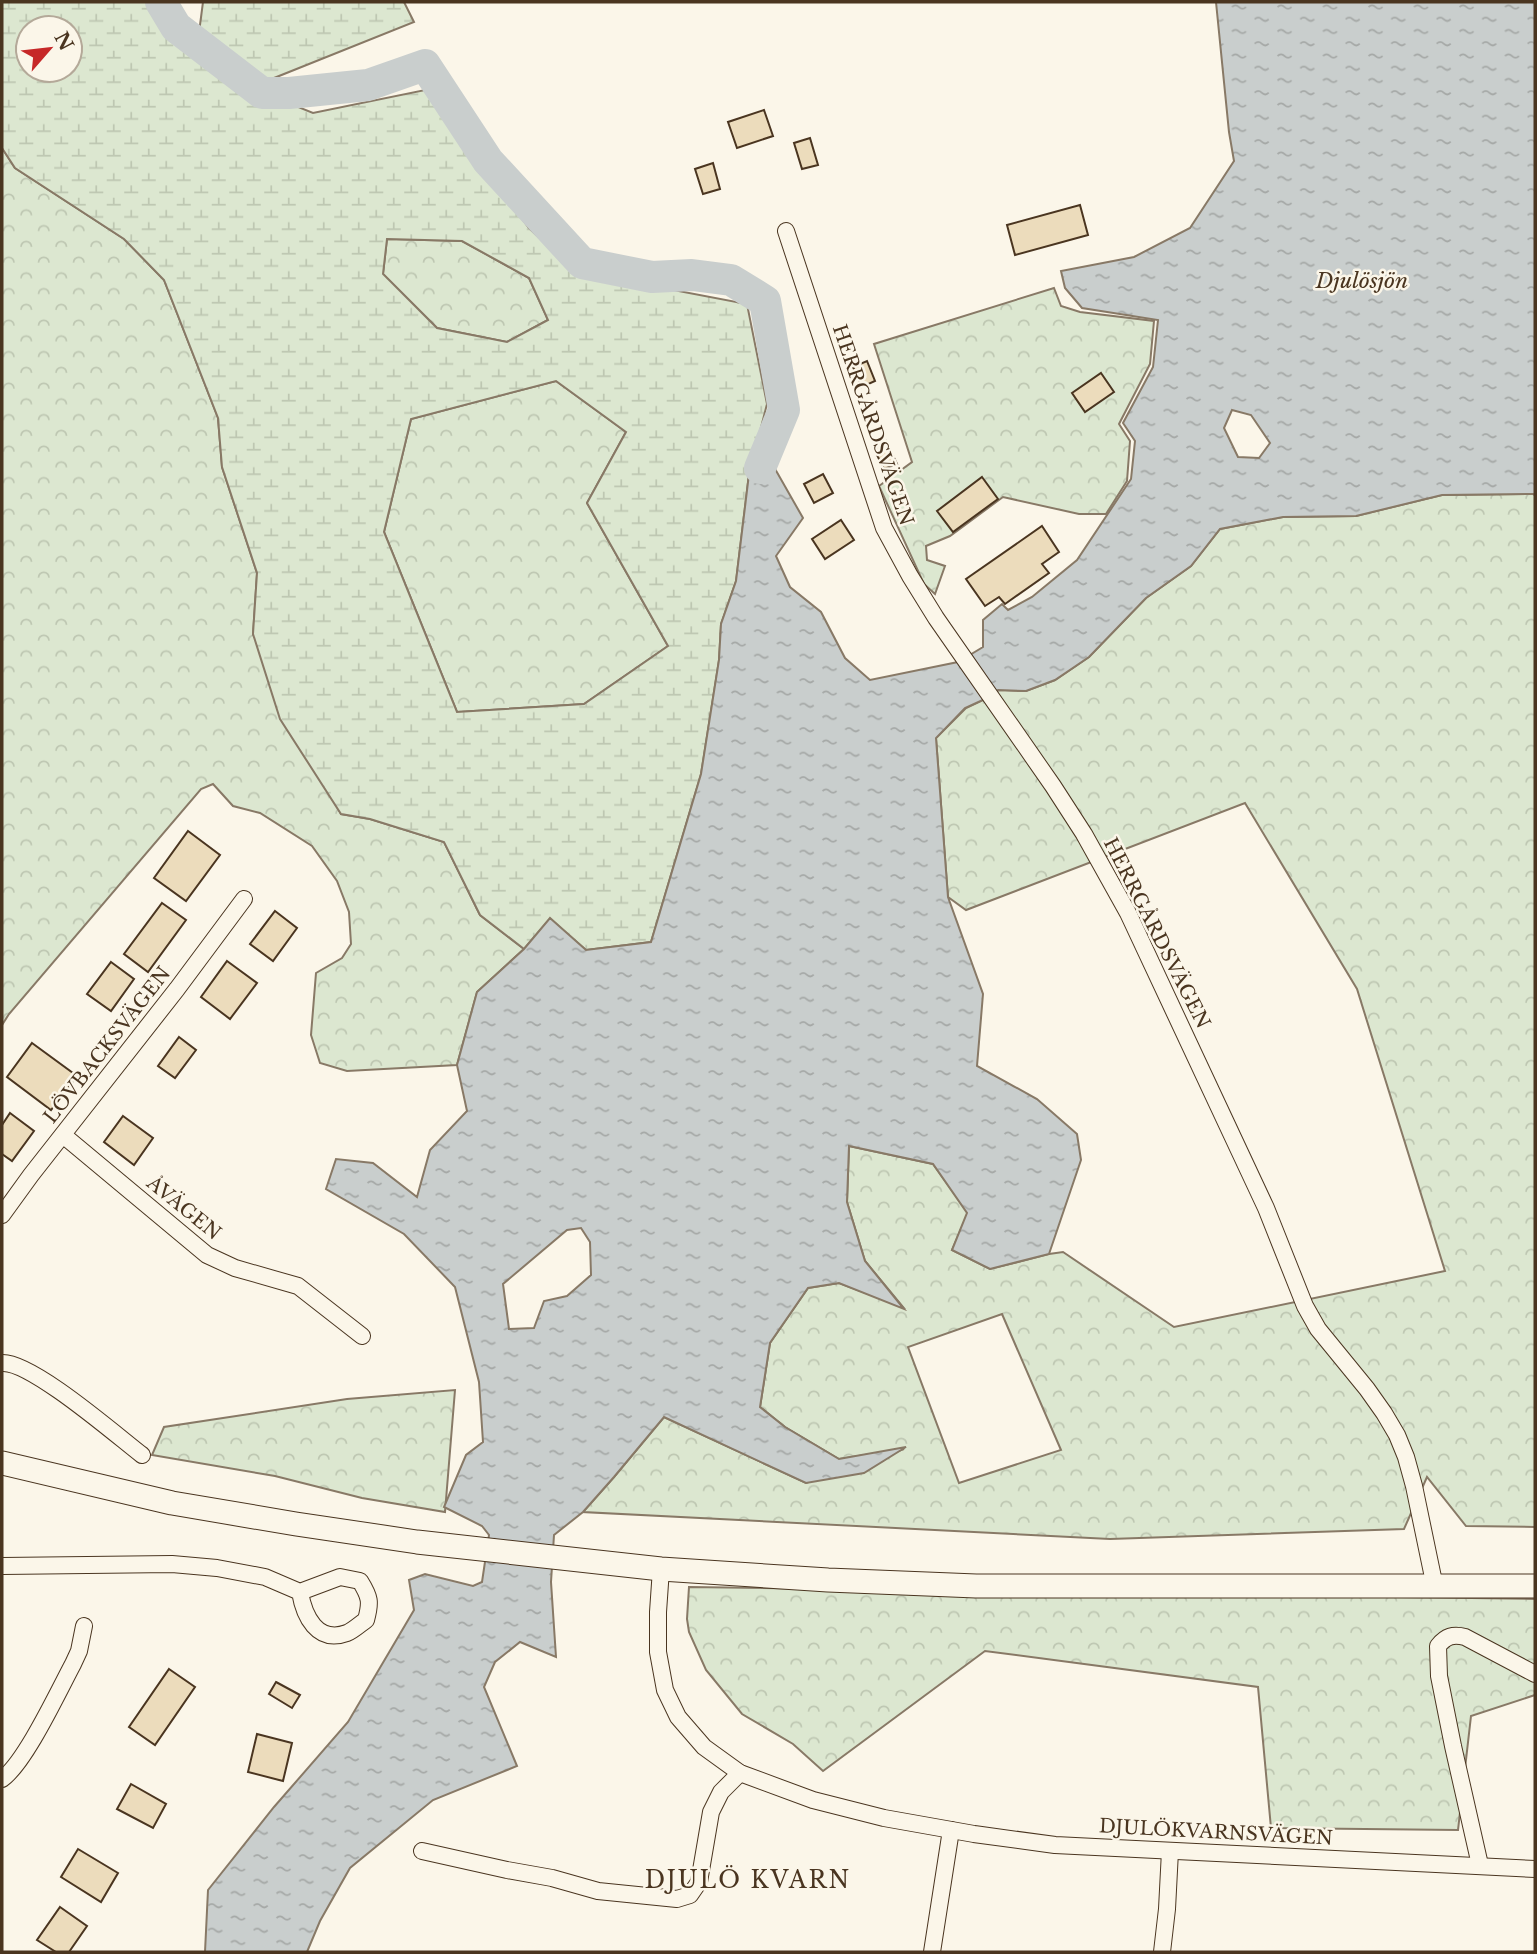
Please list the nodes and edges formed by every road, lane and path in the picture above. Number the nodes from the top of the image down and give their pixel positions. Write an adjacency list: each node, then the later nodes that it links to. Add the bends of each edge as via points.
1 (786, 231): 11 (street, HERRGÅRDSVÄGEN, via 884,528 910,576 1084,834 1128,913 1266,1208 1305,1306 1397,1435 1414,1486)
2 (244, 899): 3 (street, LÖVBACKSVÄGEN)
3 (63, 1135): 4 (street, LÖVBACKSVÄGEN); 5 (street, ÅVÄGEN, via 207,1255 298,1286)
4 (2, 1215)
5 (362, 1336)
6 (2, 1363): 7 (street, via 46,1382)
7 (142, 1455)
8 (2, 1463): 10 (main road, via 172,1503 417,1542)
9 (2, 1566): 13 (street, via 173,1564 265,1577)
10 (662, 1569): 11 (main road, via 976,1586); 16 (street, DJULÖKVARNSVÄGEN, via 659,1652 670,1702 705,1747)
11 (1435, 1587): 12 (main road)
12 (1535, 1587)
13 (300, 1592): 13 (street, via 309,1621 321,1632 332,1636 348,1632 366,1620 369,1596 360,1581 340,1577)
14 (84, 1626): 17 (street, via 74,1664 22,1756)
15 (1535, 1674): 21 (street, via 1465,1637 1455,1635 1440,1644 1440,1676)
16 (740, 1773): 18 (street, DJULÖKVARNSVÄGEN, via 813,1800); 19 (street, via 721,1792 711,1812 699,1882 690,1895 677,1899 598,1891)
17 (2, 1779)
18 (951, 1830): 20 (street, DJULÖKVARNSVÄGEN, via 1055,1844); 23 (street)
19 (422, 1851)
20 (1170, 1851): 21 (street, DJULÖKVARNSVÄGEN); 24 (street)
21 (1480, 1865): 22 (street, DJULÖKVARNSVÄGEN)
22 (1535, 1869)
23 (932, 1952)
24 (1162, 1952)

